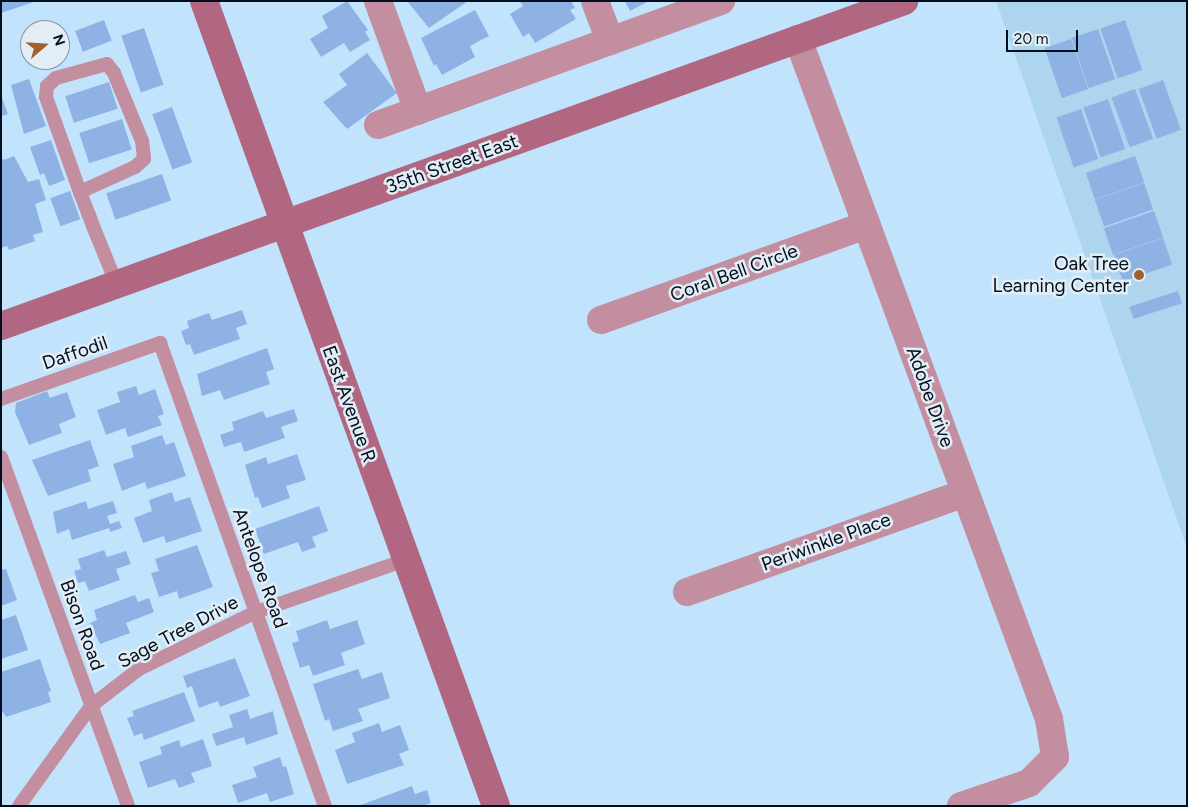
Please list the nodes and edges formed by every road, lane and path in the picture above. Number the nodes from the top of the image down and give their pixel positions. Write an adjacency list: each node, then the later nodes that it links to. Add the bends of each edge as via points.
1 (204, 1): 11 (street, East Avenue R)
2 (378, 1): 8 (street)
3 (595, 1): 7 (street)
4 (720, 1): 7 (street)
5 (904, 1): 6 (street, 35th Street East)
6 (798, 39): 11 (street, 35th Street East); 12 (street, Adobe Drive)
7 (610, 41): 8 (street)
8 (418, 111): 9 (street)
9 (378, 125)
10 (80, 192): 10 (lane, via 46,97 47,86 56,78 107,64 142,141 144,159 135,167); 13 (lane)
11 (284, 224): 13 (street, 35th Street East); 20 (street, East Avenue R)
12 (867, 225): 14 (street, Coral Bell Circle); 19 (street, Adobe Drive)
13 (117, 285): 15 (street, 35th Street East)
14 (601, 320)
15 (1, 326)
16 (160, 343): 17 (lane, Daffodil); 22 (lane, Antelope Road)
17 (1, 399)
18 (1, 457): 23 (lane, Bison Road)
19 (965, 493): 21 (street, Periwinkle Place); 28 (street, Adobe Drive, via 1049,719 1054,757 1029,783)
20 (405, 560): 22 (lane, Sage Tree Drive); 27 (street, East Avenue R)
21 (687, 592)
22 (256, 612): 23 (lane, Sage Tree Drive, via 139,669); 26 (lane, Antelope Road)
23 (90, 706): 24 (lane, Sage Tree Drive); 25 (lane, Bison Road)
24 (19, 806)
25 (128, 806)
26 (325, 806)
27 (496, 806)
28 (961, 806)

